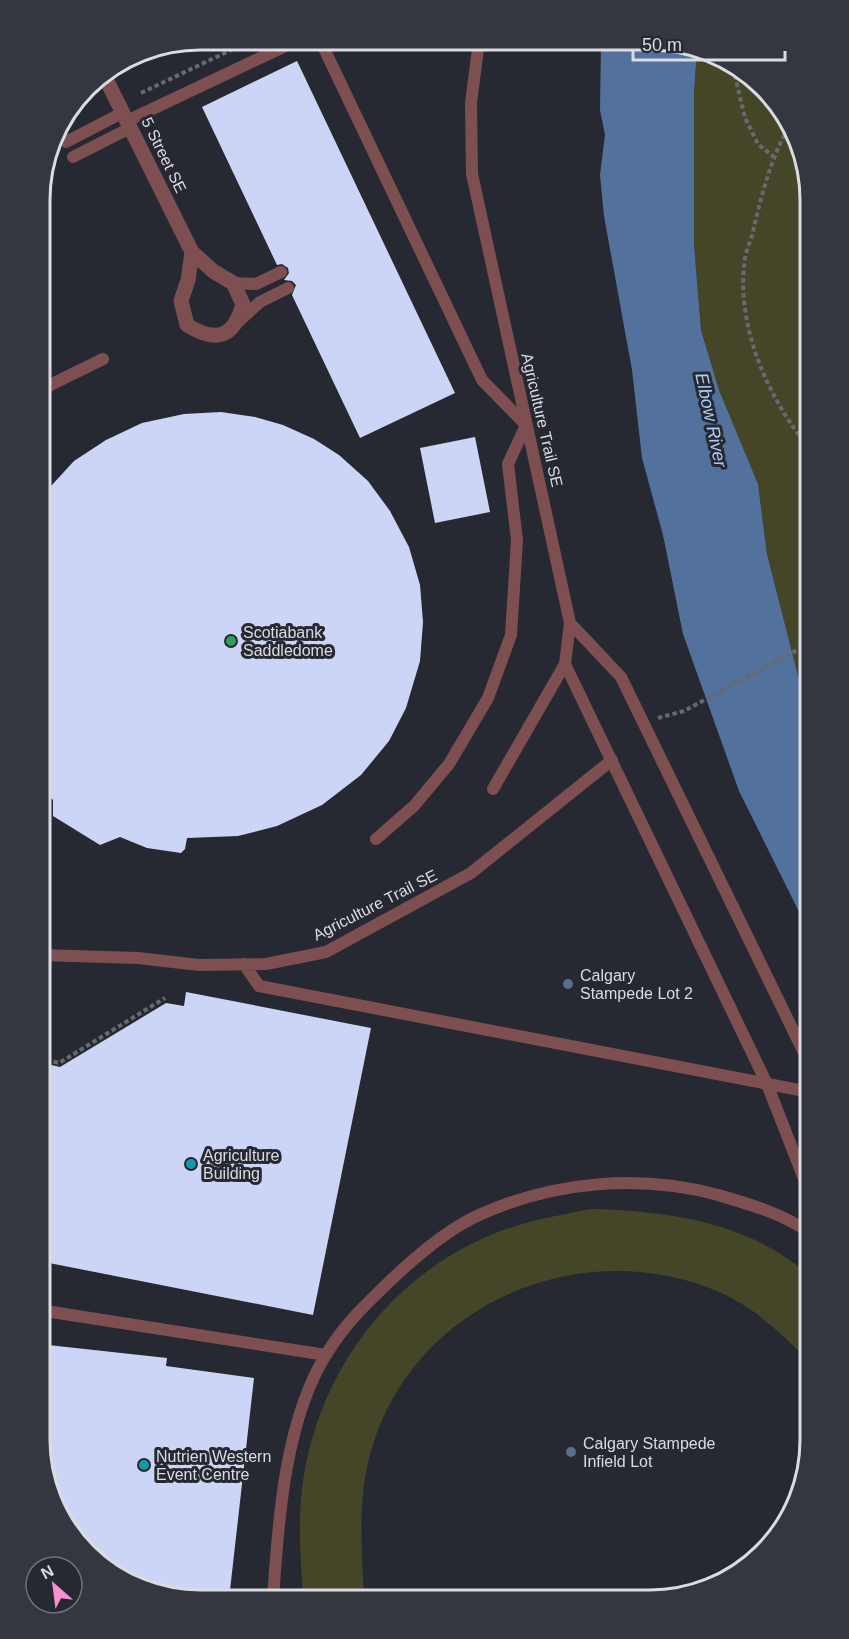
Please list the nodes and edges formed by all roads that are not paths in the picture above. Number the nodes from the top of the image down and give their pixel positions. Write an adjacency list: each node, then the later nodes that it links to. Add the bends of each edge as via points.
1 (277, 50): 5 (lane)
2 (325, 50): 15 (lane, via 482,380)
3 (478, 50): 15 (lane, Agriculture Trail SE, via 471,103 472,174)
4 (107, 82): 5 (street, 5 Street SE)
5 (127, 121): 6 (lane); 7 (lane); 8 (street, 5 Street SE)
6 (66, 142)
7 (73, 157)
8 (192, 252): 10 (street, 5 Street SE); 12 (street, via 180,301 187,325 205,336 224,334)
9 (281, 272): 10 (lane, via 256,285)
10 (233, 283): 12 (street, via 243,304)
11 (288, 288): 12 (lane, via 260,302)
12 (238, 322)
13 (103, 359): 14 (lane)
14 (50, 385)
15 (526, 425): 16 (lane, Agriculture Trail SE); 20 (lane, via 508,464 517,540 511,635 488,698 449,764 414,806)
16 (570, 623): 17 (lane, Agriculture Trail SE); 23 (lane, via 621,677)
17 (566, 664): 18 (lane); 19 (lane, Agriculture Trail SE)
18 (612, 760): 22 (lane, Agriculture Trail SE, via 508,845 448,887 326,952 266,964); 24 (lane)
19 (493, 789)
20 (376, 839)
21 (50, 955): 22 (lane, Agriculture Trail SE, via 138,958 199,965)
22 (244, 964): 24 (lane, via 258,986)
23 (799, 1043)
24 (767, 1084): 25 (lane); 26 (lane)
25 (799, 1090)
26 (799, 1166)
27 (799, 1225): 29 (lane, via 743,1202 692,1188 606,1183 542,1195 479,1215 441,1238 363,1306)
28 (50, 1312): 29 (lane)
29 (326, 1355): 30 (lane, via 297,1421 288,1462)
30 (274, 1590)

